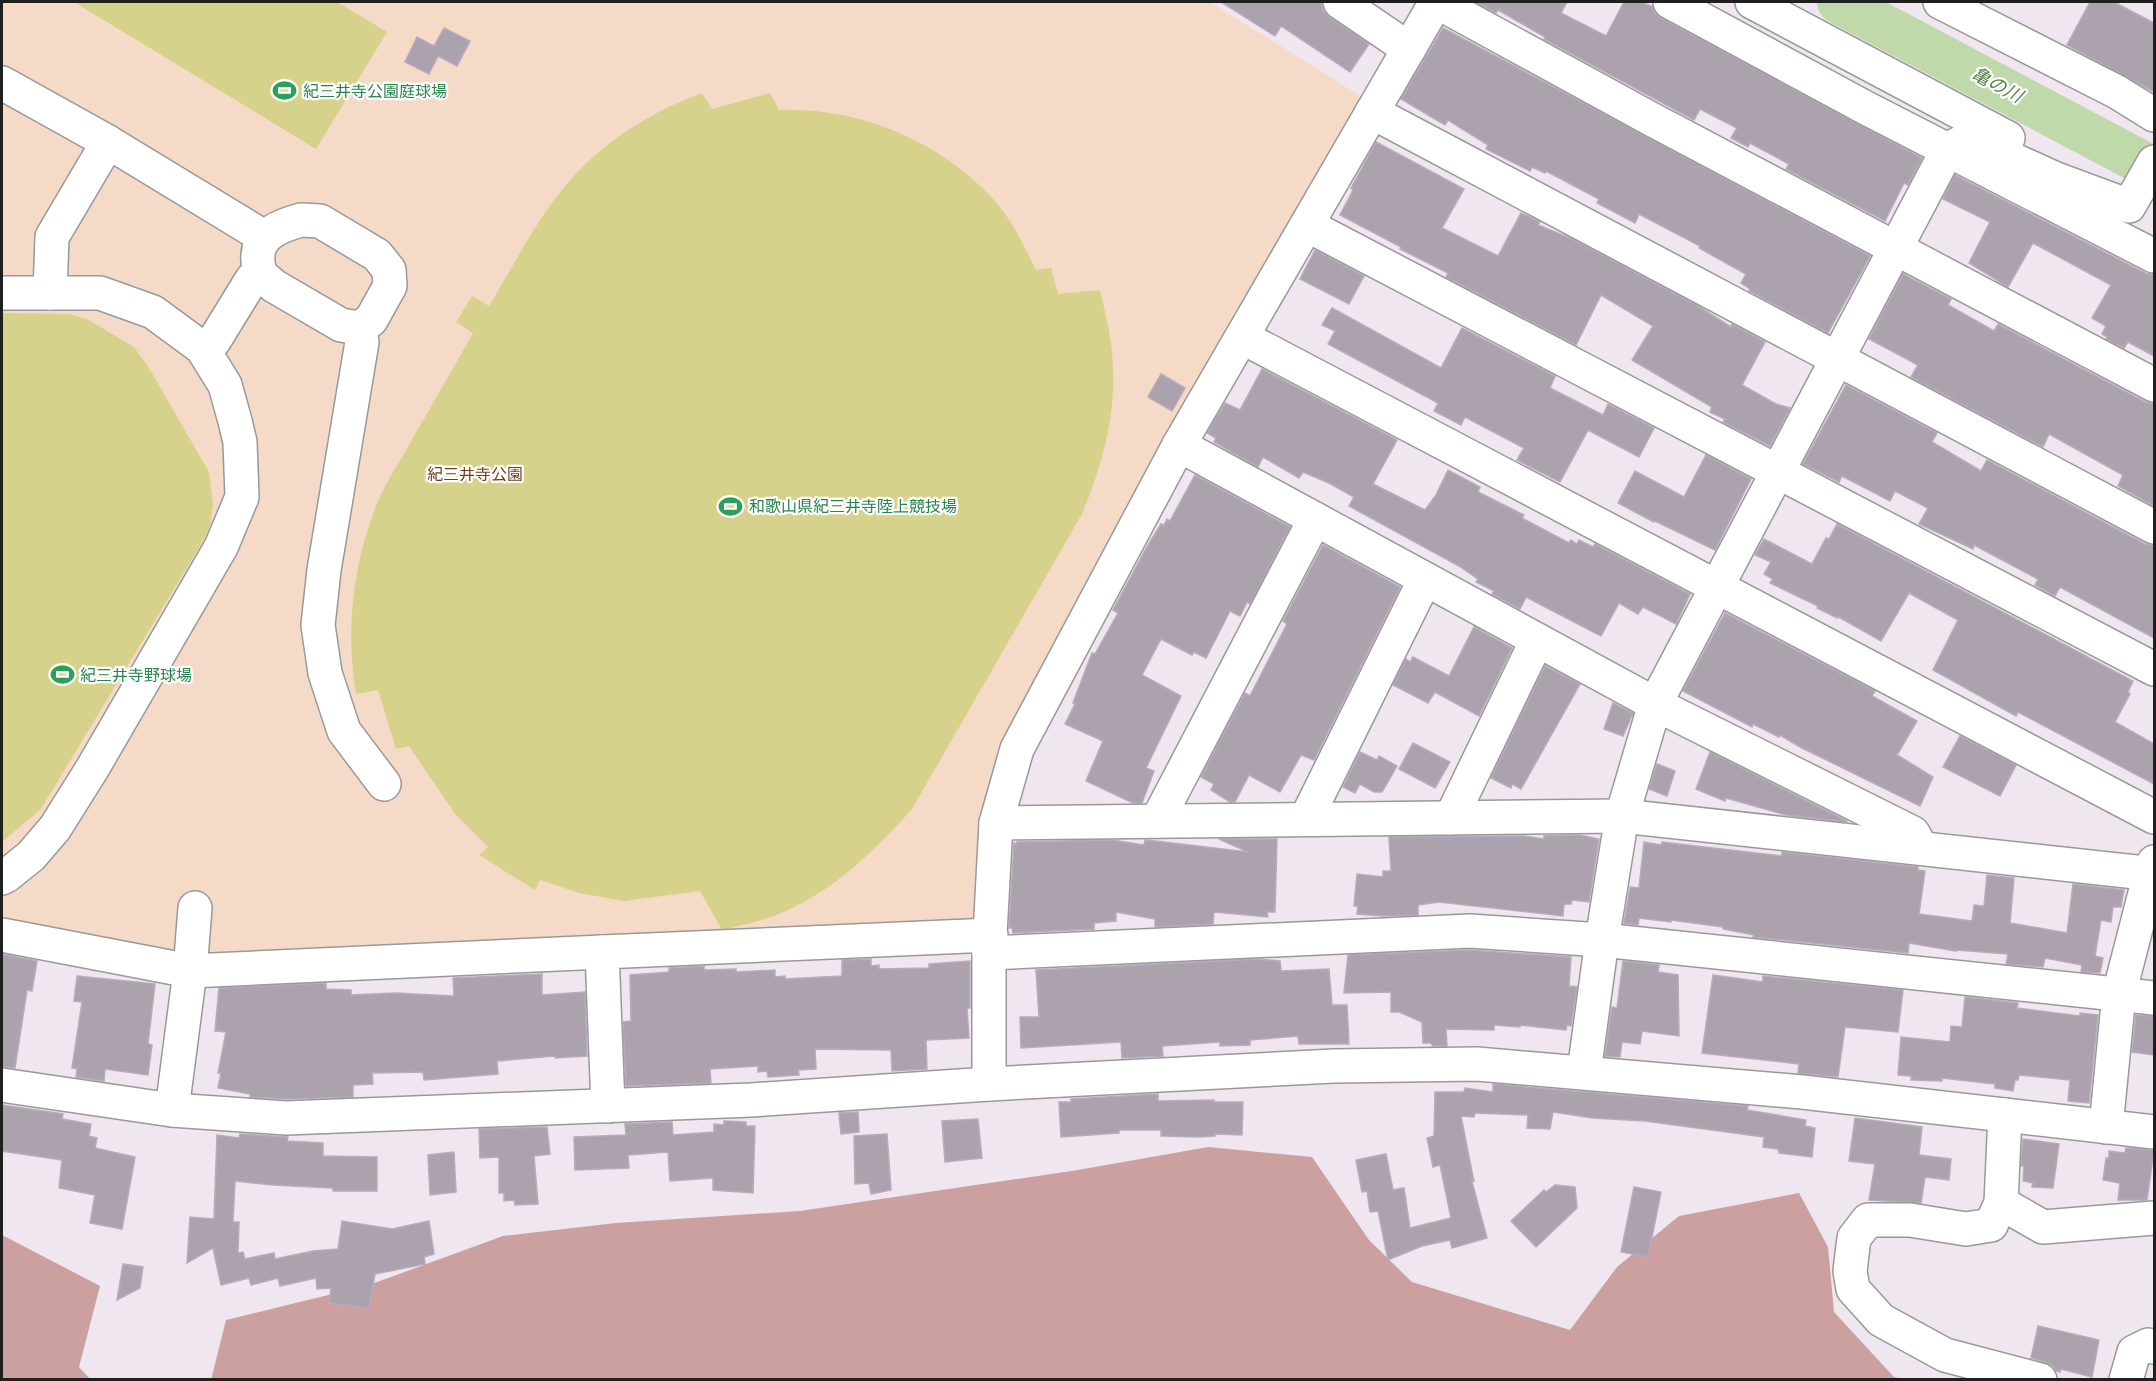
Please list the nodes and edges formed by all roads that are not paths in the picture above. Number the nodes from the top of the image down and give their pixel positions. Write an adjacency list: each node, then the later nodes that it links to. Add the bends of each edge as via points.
1 (1340, 2): 6 (street)
2 (1436, 2): 6 (street); 16 (street)
3 (1670, 2): 11 (street)
4 (1752, 2): 13 (street, via 2047,159)
5 (1940, 2): 9 (street, via 2117,92)
6 (1409, 49): 8 (street)
7 (2, 83): 10 (street)
8 (1372, 112): 14 (street); 24 (street)
9 (2154, 115)
10 (108, 142): 15 (street); 20 (street, via 52,237)
11 (1948, 149): 13 (street, via 1968,139); 16 (street); 17 (street)
12 (2154, 162): 13 (street, via 2129,206)
13 (2056, 179)
14 (1307, 225): 22 (street); 27 (street)
15 (264, 237): 18 (street, via 258,254); 21 (street, via 284,224 320,221 377,255 388,270 390,286 370,320)
16 (1896, 247): 24 (street); 25 (street)
17 (2154, 256)
18 (260, 274): 21 (street, via 341,326); 23 (street, via 252,279 214,341)
19 (2, 293): 20 (street)
20 (50, 293): 23 (street, via 100,293 153,312)
21 (359, 328): 35 (street, via 362,342 318,625 325,673 344,731)
22 (1242, 337): 26 (street); 31 (street)
23 (202, 348): 44 (street, via 225,385 236,421 242,497 221,546 55,828 31,856)
24 (1837, 359): 27 (street); 29 (street)
25 (2154, 385)
26 (1179, 445): 28 (street); 41 (street, via 1017,749)
27 (1777, 471): 31 (street); 33 (street)
28 (1315, 519): 30 (street); 40 (street)
29 (2154, 527)
30 (1425, 579): 32 (street); 39 (street)
31 (1716, 587): 34 (street); 37 (street)
32 (1537, 640): 34 (street); 38 (street)
33 (2154, 669)
34 (1655, 704): 36 (street); 42 (street, via 1913,833)
35 (384, 784)
36 (1622, 816): 38 (street); 42 (street); 47 (street)
37 (2154, 817)
38 (1451, 818): 39 (street)
39 (1306, 819): 40 (street)
40 (1157, 821): 41 (street)
41 (996, 823): 48 (street)
42 (1921, 848): 43 (street)
43 (2153, 870): 51 (street)
44 (2, 878)
45 (195, 908): 50 (street)
46 (2, 935): 50 (street)
47 (1602, 940): 48 (street, via 1470,931); 51 (street); 53 (street)
48 (990, 944): 49 (street); 54 (street)
49 (602, 952): 50 (street); 56 (street)
50 (190, 971): 57 (street)
51 (2119, 994): 52 (street); 59 (street)
52 (2154, 998)
53 (1584, 1072): 54 (street, via 1477,1064 1334,1066); 58 (street)
54 (989, 1084): 56 (street, via 751,1101)
55 (2, 1085): 57 (street)
56 (608, 1106): 57 (street, via 286,1118)
57 (172, 1110)
58 (2005, 1115): 59 (street); 61 (street)
59 (2106, 1128): 60 (street)
60 (2154, 1132)
61 (2001, 1203): 62 (street, via 2043,1227); 64 (street, via 1991,1225 1966,1229 1910,1220 1868,1220 1854,1238 1850,1271 1853,1289 1881,1320 1945,1355)
62 (2154, 1218)
63 (2154, 1347): 65 (street, via 2134,1352)
64 (2040, 1380)
65 (2126, 1380)

